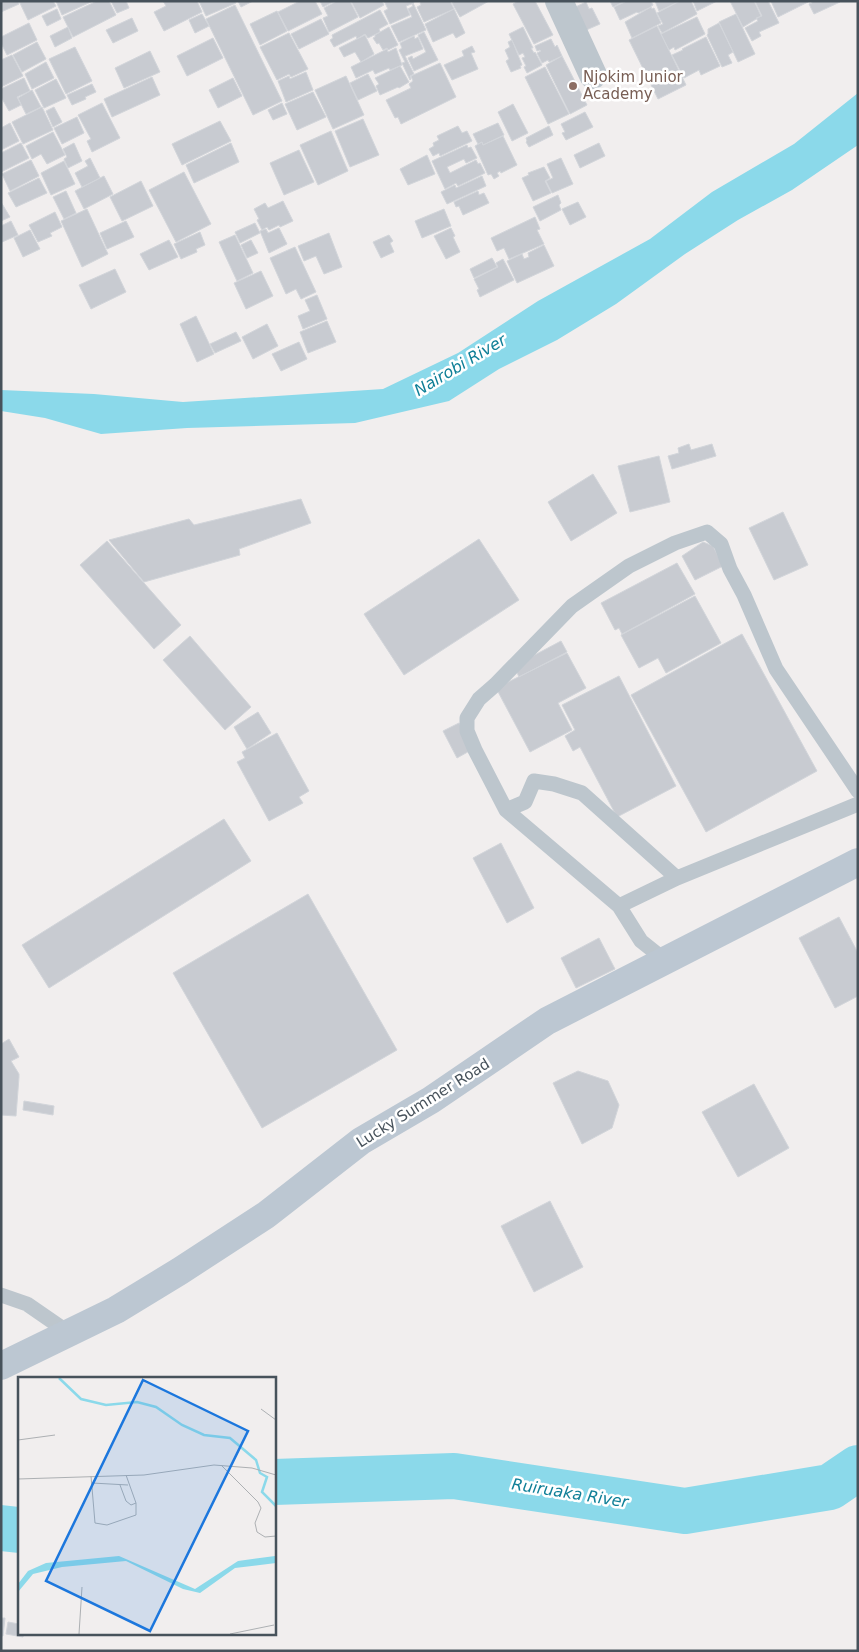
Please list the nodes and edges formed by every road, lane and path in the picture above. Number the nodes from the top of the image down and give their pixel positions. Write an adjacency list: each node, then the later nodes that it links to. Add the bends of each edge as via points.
1 (559, 1): 2 (street)
2 (593, 75)
3 (858, 790): 5 (lane, via 776,669 721,544 707,532 675,543 629,566 572,606 479,699 467,718 468,731)
4 (858, 804): 7 (lane)
5 (506, 810): 7 (lane, via 524,802 534,781 582,793); 8 (lane)
6 (858, 862): 9 (street, Lucky Summer Road)
7 (677, 878): 8 (lane)
8 (619, 906): 9 (lane, via 641,941)
9 (666, 961): 11 (street, Lucky Summer Road, via 547,1021 431,1100 362,1141 266,1215 116,1310)
10 (1, 1295): 11 (lane, via 27,1304)
11 (69, 1333): 12 (street, Lucky Summer Road)
12 (1, 1366)

